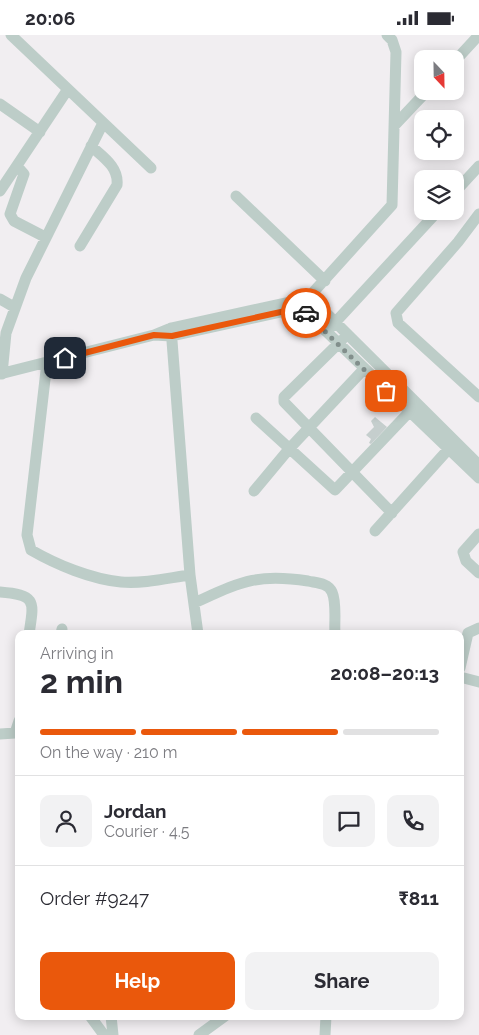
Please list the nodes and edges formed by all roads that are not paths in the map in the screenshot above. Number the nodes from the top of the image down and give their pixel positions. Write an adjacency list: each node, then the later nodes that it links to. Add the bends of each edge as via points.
1 (11, 35): 5 (street)
2 (479, 35): 4 (street)
3 (392, 37): 9 (street, via 396,52)
4 (464, 51)
5 (68, 89): 8 (street); 10 (street)
6 (419, 100): 9 (street)
7 (0, 103): 10 (street)
8 (103, 123): 11 (street); 14 (street)
9 (394, 126): 22 (street, via 392,205)
10 (40, 132): 12 (street)
11 (91, 146): 20 (street); 21 (street, via 118,177 117,185)
12 (17, 166): 16 (street); 20 (street, via 24,174 10,214 14,221)
13 (479, 166): 15 (street)
14 (151, 169)
15 (464, 182)
16 (0, 191)
17 (236, 196): 22 (street)
18 (479, 214): 35 (street, via 396,313 398,323)
19 (430, 220): 27 (street)
20 (45, 237): 25 (street)
21 (80, 246)
22 (325, 281): 23 (street)
23 (308, 298): 26 (street); 27 (street); 28 (street)
24 (0, 299): 25 (street)
25 (14, 307): 34 (street, via 4,344)
26 (299, 308): 28 (street); 29 (street)
27 (335, 323): 29 (street); 30 (street)
28 (171, 332): 32 (street); 49 (street)
29 (326, 333): 31 (street)
30 (347, 335): 31 (street); 36 (street)
31 (337, 344): 33 (street); 38 (street, via 284,397 284,402)
32 (47, 362): 34 (street); 49 (street, via 27,535 31,550 92,576 121,581)
33 (364, 369): 36 (street); 38 (street)
34 (1, 374)
35 (479, 397)
36 (412, 408): 39 (street); 42 (street)
37 (256, 418): 40 (street)
38 (310, 428): 40 (street); 42 (street)
39 (452, 446): 41 (street); 43 (street); 45 (street)
40 (289, 449): 42 (street, via 334,490); 44 (street)
41 (479, 465)
42 (352, 472): 45 (street)
43 (479, 478)
44 (254, 491)
45 (392, 513): 46 (street)
46 (375, 531)
47 (479, 534): 48 (street, via 463,552 466,561)
48 (479, 573)
49 (190, 575): 51 (street)
50 (0, 592): 53 (street, via 22,595 31,600 33,607)
51 (194, 603): 54 (street); 55 (street, via 255,578 281,577 325,584 332,591)
52 (479, 628): 56 (street, via 468,633)
53 (29, 630)
54 (197, 630)
55 (335, 630)
56 (464, 650)
57 (464, 678): 58 (street)
58 (479, 682)
59 (15, 733): 60 (street)
60 (0, 734)
61 (93, 1020): 65 (street)
62 (111, 1020): 66 (street)
63 (220, 1020): 67 (street)
64 (326, 1020): 68 (street)
65 (104, 1035)
66 (113, 1035)
67 (199, 1035)
68 (325, 1035)

